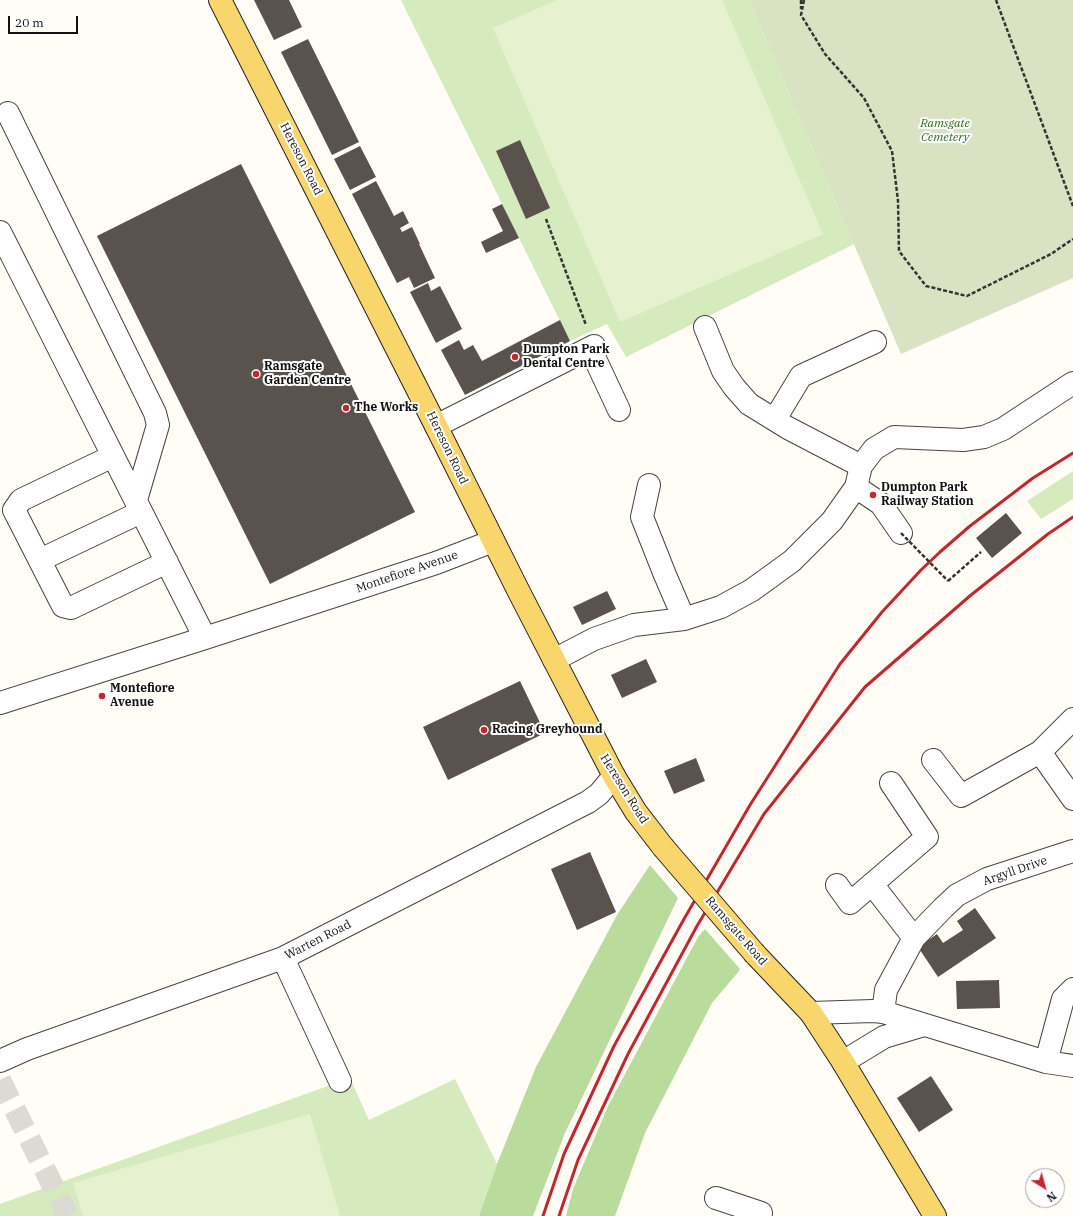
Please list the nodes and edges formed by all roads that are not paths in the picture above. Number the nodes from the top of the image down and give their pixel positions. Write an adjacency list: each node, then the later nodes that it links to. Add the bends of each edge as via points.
1 (220, 0): 9 (main road, Hereson Road)
2 (8, 113): 13 (street, via 155,412 158,425)
3 (0, 232): 10 (street)
4 (704, 327): 8 (street, via 723,371 734,387 749,404)
5 (875, 342): 8 (street, via 801,376)
6 (1073, 383): 11 (street, via 1003,428 984,437 963,440 894,437 874,449)
7 (619, 410): 9 (street, via 592,347)
8 (775, 419): 11 (street)
9 (436, 426): 15 (main road, Hereson Road)
10 (113, 456): 13 (street); 16 (street, via 21,500 14,510)
11 (859, 477): 14 (street); 18 (street, via 832,521 792,561 740,597 721,607)
12 (649, 485): 18 (street, via 642,517)
13 (138, 506): 16 (street); 17 (street)
14 (902, 533)
15 (493, 541): 19 (street, Montefiore Avenue, via 429,565); 20 (main road, Hereson Road)
16 (40, 560): 17 (street, via 62,606 71,608)
17 (167, 562): 19 (street)
18 (684, 619): 20 (street, via 634,625 594,639)
19 (205, 638): 21 (street, Montefiore Avenue)
20 (554, 660): 25 (main road, Hereson Road)
21 (0, 703)
22 (1073, 719): 23 (street)
23 (1040, 752): 24 (street, via 961,796); 27 (street)
24 (933, 760)
25 (614, 776): 28 (main road, Hereson Road, via 636,812); 33 (street, Warten Road, via 599,794 588,802)
26 (891, 783): 30 (street, via 927,836)
27 (1073, 798)
28 (663, 847): 36 (main road, Ramsgate Road, bridge, via 755,954)
29 (1073, 852): 32 (street, Argyll Drive, via 988,879 957,895)
30 (872, 884): 31 (street, via 850,903); 32 (street)
31 (837, 885)
32 (914, 938): 35 (street, Argyll Drive, via 886,990)
33 (283, 958): 38 (street, Warten Road, via 27,1049); 42 (street)
34 (1073, 989): 40 (street, via 1063,998)
35 (882, 1012): 36 (street); 37 (street)
36 (811, 1013): 39 (main road, Ramsgate Road)
37 (924, 1024): 39 (street, via 884,1037); 40 (street)
38 (0, 1061)
39 (843, 1062): 45 (main road, Ramsgate Road)
40 (1046, 1062): 41 (street)
41 (1073, 1066)
42 (340, 1081)
43 (728, 1206): 44 (street)
44 (761, 1213)
45 (935, 1216)

